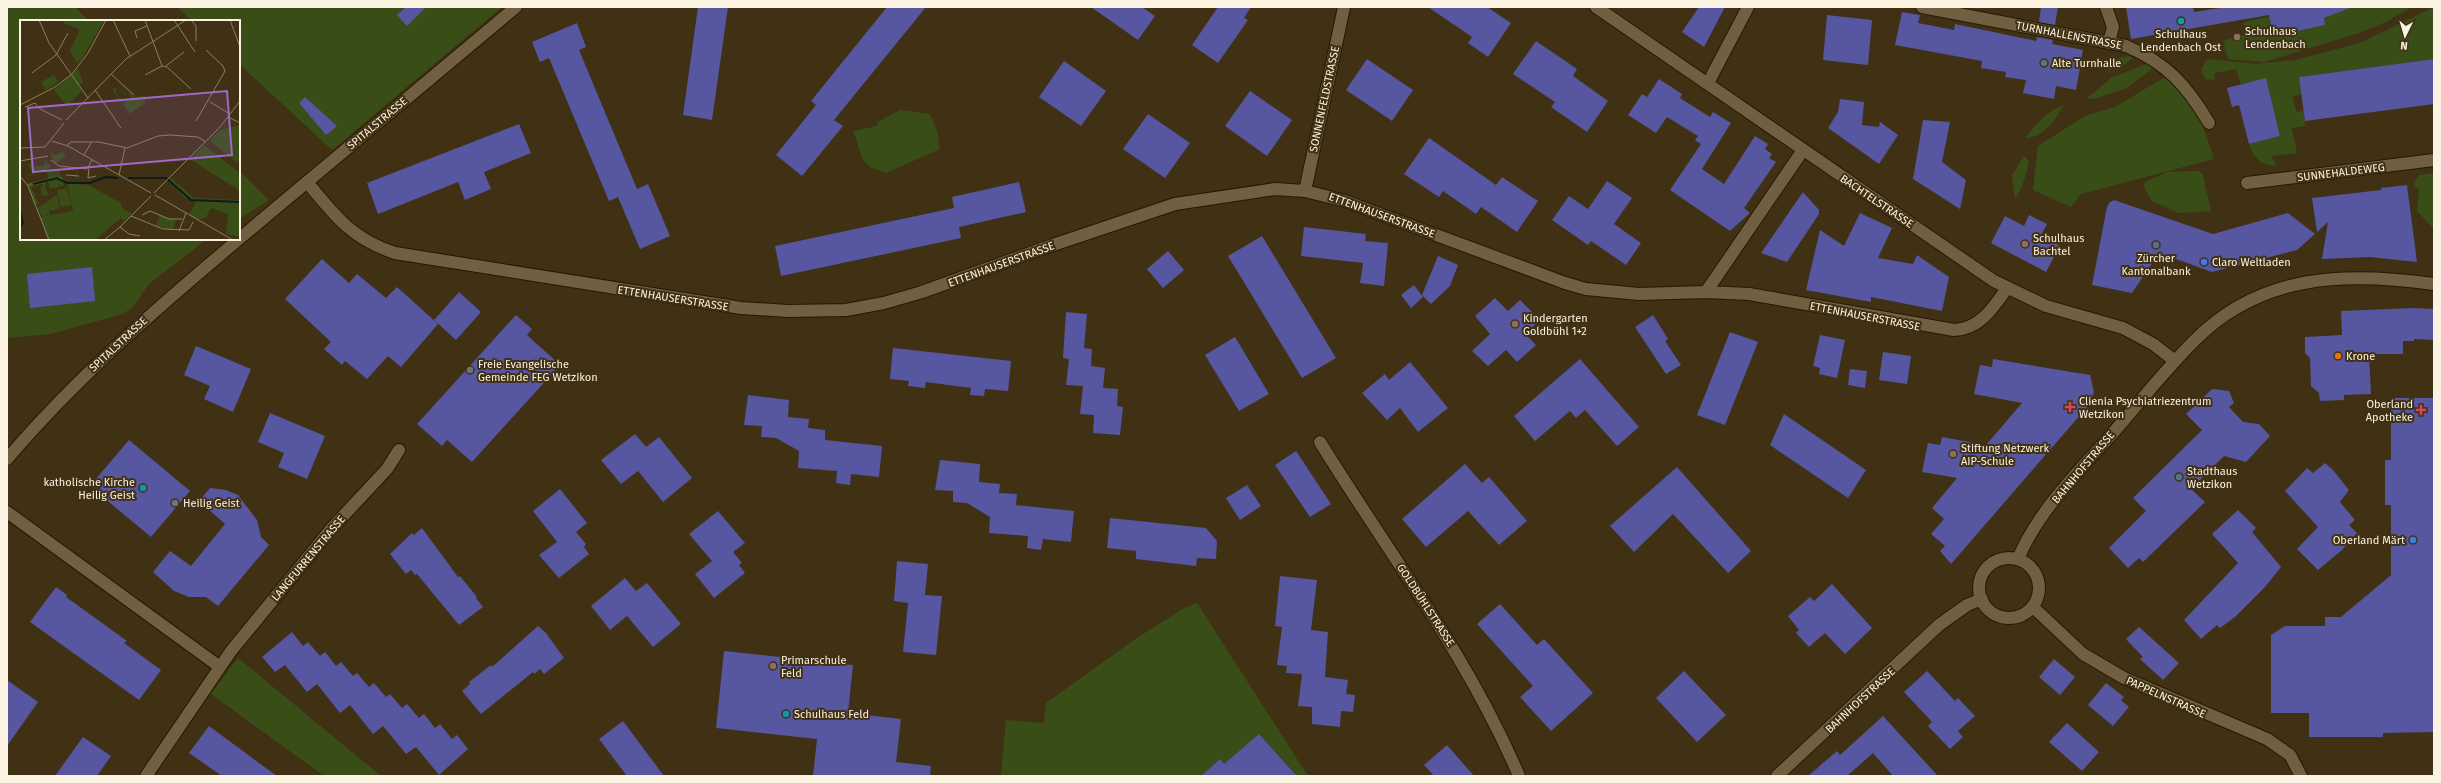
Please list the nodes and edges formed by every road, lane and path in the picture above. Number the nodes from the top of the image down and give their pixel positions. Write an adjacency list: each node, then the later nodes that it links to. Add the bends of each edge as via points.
1 (516, 7): 12 (street, SPITALSTRASSE)
2 (1344, 7): 14 (street, SONNENFELDSTRASSE)
3 (1596, 7): 8 (street, BACHTELSTRASSE)
4 (1748, 7): 8 (street)
5 (1922, 7): 7 (street, TURNHALLENSTRASSE)
6 (2106, 7): 7 (street, via 2113,27)
7 (2109, 42): 9 (street, TURNHALLENSTRASSE, via 2140,52 2165,68 2193,95)
8 (1708, 83): 10 (street, BACHTELSTRASSE)
9 (2209, 123)
10 (1803, 150): 18 (street, BACHTELSTRASSE); 19 (street)
11 (2434, 160): 13 (street, SUNNEHALDEWEG)
12 (307, 182): 14 (street, ETTENHAUSERSTRASSE, via 354,234 373,246 395,253 741,308 788,311 846,310 884,303 1175,204 1275,189); 15 (street, SPITALSTRASSE)
13 (2247, 183)
14 (1305, 191): 19 (street, ETTENHAUSERSTRASSE, via 1345,201 1586,289 1639,294)
15 (240, 238)
16 (238, 240): 23 (street, SPITALSTRASSE, via 117,343 30,431)
17 (2434, 284): 20 (street, BAHNHOFSTRASSE, via 2380,277 2335,277 2306,281 2273,290 2243,304 2218,320)
18 (2007, 288): 19 (street, ETTENHAUSERSTRASSE, via 1984,318 1966,329 1954,330 1748,294); 20 (street, BACHTELSTRASSE, via 2046,306 2123,328 2153,344)
19 (1706, 292)
20 (2175, 361): 25 (street, BAHNHOFSTRASSE, via 2076,474 2030,533)
21 (1320, 442): 30 (street, GOLDBÜHLSTRASSE, via 1357,503 1444,631 1488,707)
22 (399, 450): 28 (street, LANGFURRENSTRASSE, via 387,468 331,529)
23 (8, 457)
24 (7, 512): 28 (street)
25 (2018, 559): 26 (street, via 1999,560 1984,572 1980,580); 27 (street, via 2034,571 2038,579 2038,598)
26 (1982, 599): 27 (street, via 1987,608 2005,618 2020,616); 31 (street, BAHNHOFSTRASSE, via 1967,605 1939,625)
27 (2033, 607): 32 (street, PAPPELNSTRASSE, via 2083,654 2124,678 2267,739 2290,755)
28 (220, 667): 29 (street, LANGFURRENSTRASSE)
29 (146, 776)
30 (1519, 776)
31 (1777, 776)
32 (2301, 776)

